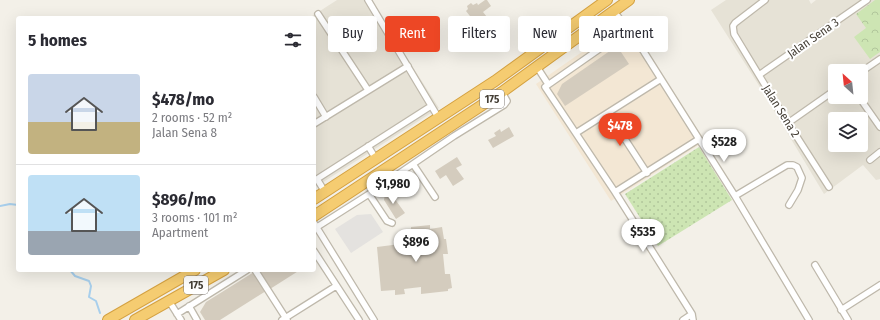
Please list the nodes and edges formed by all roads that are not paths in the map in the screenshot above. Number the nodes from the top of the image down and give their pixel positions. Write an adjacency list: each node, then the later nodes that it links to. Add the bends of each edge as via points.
1 (368, 0): 12 (street)
2 (607, 0): 26 (highway, 175, via 495,81)
3 (629, 0): 6 (highway, 175)
4 (765, 0): 15 (street, Jalan Sena 2, via 733,26 734,34)
5 (867, 0): 15 (street, Jalan Sena 3)
6 (614, 11): 8 (street); 13 (highway, 175)
7 (318, 14): 18 (street)
8 (618, 16)
9 (595, 52): 17 (street)
10 (643, 52): 16 (street)
11 (880, 59): 14 (street)
12 (408, 66): 18 (street); 23 (street)
13 (537, 67): 17 (street); 19 (highway, 175)
14 (868, 67)
15 (759, 75): 28 (street, Jalan Sena 2)
16 (661, 79): 24 (street); 32 (street)
17 (548, 84): 31 (street, via 545,89)
18 (368, 90): 25 (street)
19 (502, 92): 30 (highway, 175); 33 (street, via 507,99 506,104)
20 (828, 95): 28 (street)
21 (316, 100): 25 (street)
22 (864, 104): 29 (street)
23 (432, 106): 26 (street); 34 (street)
24 (608, 113): 31 (street); 41 (street)
25 (326, 117): 27 (street)
26 (438, 117): 37 (highway, 175)
27 (316, 123)
28 (788, 123): 42 (street, Jalan Sena 2)
29 (880, 128)
30 (439, 133): 33 (street); 35 (highway, 175)
31 (576, 133): 44 (street)
32 (699, 140): 41 (street); 46 (street)
33 (446, 142): 38 (street)
34 (368, 146): 37 (street); 43 (street, via 317,179)
35 (415, 149): 38 (street); 50 (highway, 175)
36 (880, 152): 39 (street)
37 (376, 158): 43 (highway, 175)
38 (422, 159): 40 (street)
39 (870, 160)
40 (413, 164): 45 (street); 47 (street)
41 (647, 173): 44 (street)
42 (829, 186)
43 (325, 192): 48 (highway, 175)
44 (614, 192): 66 (street)
45 (369, 194): 51 (street, via 387,221); 52 (street)
46 (736, 196): 49 (street, via 787,165 792,165 798,167 802,178); 75 (street)
47 (435, 197)
48 (316, 198)
49 (789, 204)
50 (316, 215)
51 (392, 223)
52 (316, 225)
53 (316, 228): 73 (street)
54 (316, 254): 61 (street)
55 (815, 265): 64 (street)
56 (192, 272): 68 (highway, 175)
57 (220, 272): 62 (highway, 175)
58 (244, 272): 63 (street)
59 (256, 272): 67 (street)
60 (880, 285): 64 (street)
61 (336, 286): 67 (street); 72 (street)
62 (169, 301): 65 (street); 69 (highway, 175)
63 (189, 306): 65 (street); 71 (street)
64 (841, 310): 76 (street)
65 (177, 314): 70 (street)
66 (693, 317): 74 (street)
67 (285, 319)
68 (108, 320)
69 (134, 320)
70 (181, 320)
71 (198, 320)
72 (359, 320)
73 (374, 320)
74 (684, 320)
75 (809, 320)
76 (848, 320)

